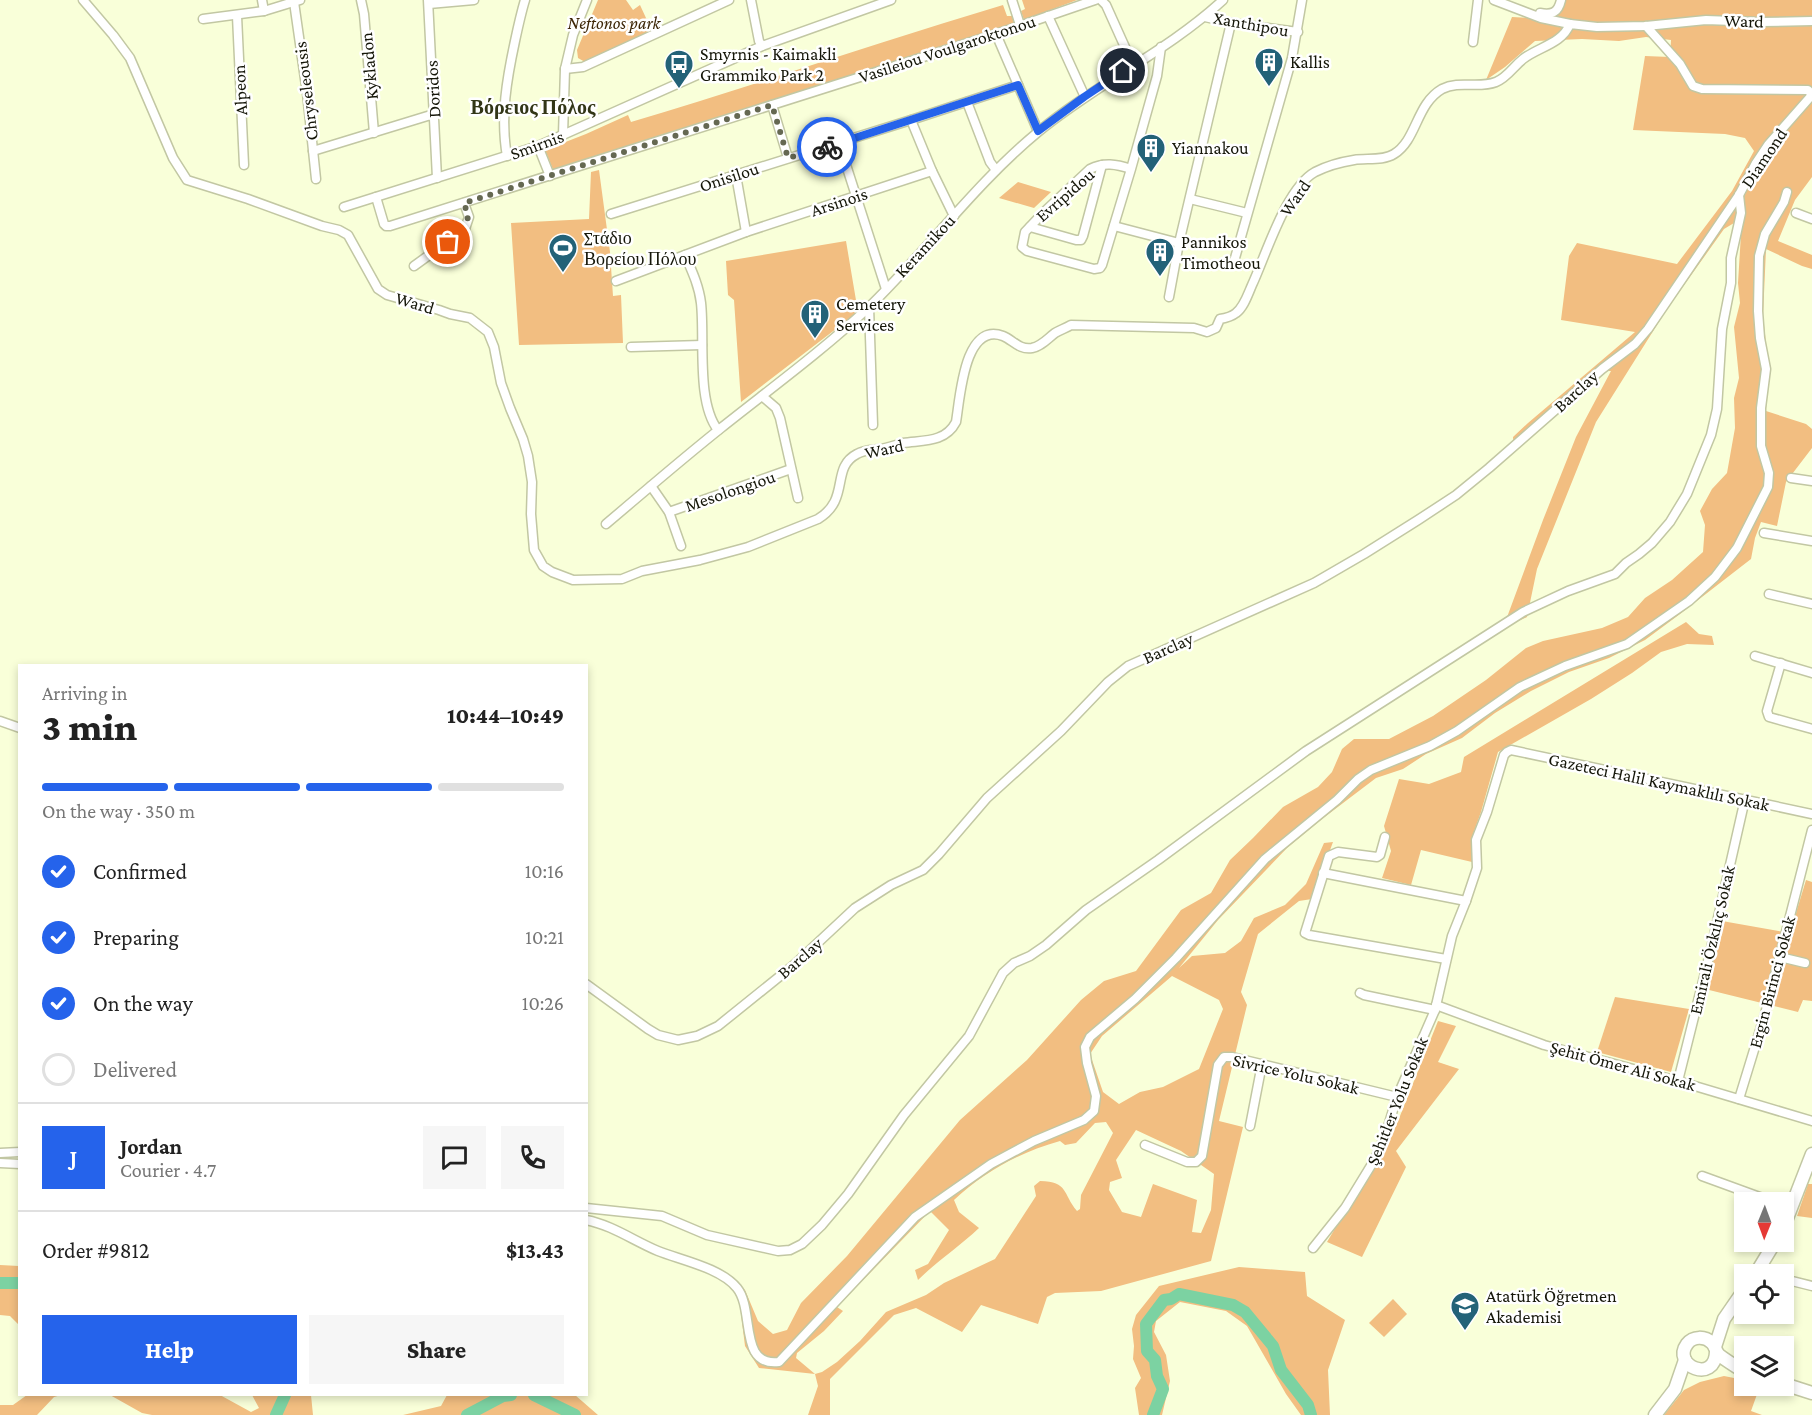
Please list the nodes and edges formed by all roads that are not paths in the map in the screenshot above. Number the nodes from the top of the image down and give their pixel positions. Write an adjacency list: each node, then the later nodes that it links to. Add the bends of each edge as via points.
1 (83, 0): 29 (street, Ward, via 130,58 173,158 187,180 339,230 348,235 378,289 387,295 470,318 488,332 501,383 528,456 534,550 543,566 552,572 585,581 622,579 748,547 828,513 837,498 843,468 859,452 927,442 953,428 969,356 977,342 987,335 1002,335 1024,349 1043,344 1071,325 1194,328 1207,332 1215,328 1220,319 1240,309 1287,204 1306,178 1339,163 1386,158 1396,153 1433,96 1454,84 1496,82 1524,58 1556,40)
2 (262, 0): 21 (street)
3 (361, 0): 47 (street, Kykladon)
4 (474, 0): 20 (street)
5 (514, 0): 19 (street)
6 (587, 0): 38 (street)
7 (729, 0): 38 (street, via 583,66)
8 (751, 0): 35 (street)
9 (891, 0): 35 (street, Smirnis)
10 (1012, 0): 30 (street)
11 (1095, 0): 23 (street, Vasileiou Voulgaroktonou)
12 (1101, 0): 37 (street)
13 (1222, 0): 24 (street, Keramikou)
14 (1302, 0): 32 (street)
15 (1478, 0): 34 (street)
16 (1494, 0): 25 (street)
17 (1561, 0): 25 (street, via 1554,13)
18 (297, 1): 21 (street); 51 (street, Chryseleousis)
19 (525, 1): 52 (street, via 508,76 504,112)
20 (428, 2): 44 (street, Doridos)
21 (264, 11): 22 (street)
22 (237, 15): 26 (street); 54 (street, Alpeon)
23 (1048, 16): 30 (street, Vasileiou Voulgaroktonou); 41 (street)
24 (1205, 16): 28 (street, Xanthipou); 36 (street, Keramikou)
25 (1535, 16): 29 (street)
26 (203, 19)
27 (1812, 21): 31 (street, Ward, via 1706,20)
28 (1231, 23): 32 (street, Xanthipou); 67 (street)
29 (1570, 24): 31 (street, Ward)
30 (1020, 25): 33 (street, Vasileiou Voulgaroktonou)
31 (1647, 26): 40 (street, via 1680,64 1693,86 1808,90)
32 (1298, 32): 70 (street)
33 (996, 34): 39 (street); 43 (street, Vasileiou Voulgaroktonou)
34 (1473, 42)
35 (762, 46): 48 (street, Smirnis)
36 (1161, 47): 37 (street, Keramikou); 56 (street, Evripidou)
37 (1133, 65): 41 (street, Keramikou)
38 (565, 69): 48 (street)
39 (1018, 85): 42 (street, Onisilou); 46 (street)
40 (1812, 95): 64 (street, Diamond, via 1768,145)
41 (1084, 97): 46 (street, Keramikou)
42 (967, 102): 45 (street, Onisilou); 57 (street)
43 (772, 105): 53 (street); 60 (street, Vasileiou Voulgaroktonou)
44 (434, 114): 47 (street); 61 (street, Doridos)
45 (911, 120): 49 (street, Onisilou); 58 (street)
46 (1038, 131): 57 (street, Keramikou)
47 (374, 133): 51 (street)
48 (562, 135): 50 (street, Smirnis)
49 (839, 143): 53 (street, Onisilou); 65 (street)
50 (538, 146): 52 (street, Smirnis); 60 (street)
51 (313, 151): 62 (street, Chryseleousis)
52 (507, 156): 61 (street, Smirnis)
53 (788, 158): 59 (street, Onisilou)
54 (244, 165)
55 (1102, 165): 56 (street, Evripidou); 76 (street, Evripidou, via 1086,172); 76 (street, Evripidou, via 1081,240)
56 (1131, 169): 75 (street, Evripidou)
57 (996, 170): 73 (street, Keramikou)
58 (932, 171): 65 (street, Arsinois); 73 (street)
59 (736, 175): 72 (street, Onisilou); 77 (street)
60 (550, 176): 68 (street, Vasileiou Voulgaroktonou)
61 (436, 178): 66 (street, Smirnis)
62 (316, 179)
63 (1787, 192): 138 (street, via 1765,234 1759,256 1758,311 1766,369 1761,446 1769,473 1768,487 1737,548 1689,601 1627,644 1520,687 1457,731 1371,770 1265,859 1168,966 1090,1037 1085,1047 1096,1104 1084,1120 991,1164 915,1217 780,1362 768,1363 754,1351 742,1298 731,1281)
64 (1739, 195): 119 (street, Barclay, via 1635,344 1456,495 1314,583 1128,666 987,798 923,870 855,908 795,964 718,1026 678,1040 658,1035); 137 (street, via 1741,213 1731,258 1717,409 1711,435 1687,494 1652,543 1615,574 1523,612 1306,751 1086,910 1046,945 1014,963 1003,973 969,1036 904,1115 848,1194 802,1244 778,1251 707,1235 662,1216)
65 (856, 196): 77 (street, Arsinois); 83 (street)
66 (376, 197): 68 (street, Vasileiou Voulgaroktonou, via 386,226); 69 (street, Smirnis)
67 (1190, 199): 70 (street); 78 (street)
68 (464, 203): 81 (street, via 469,217 465,229)
69 (344, 207)
70 (1246, 213): 80 (street)
71 (1796, 213): 74 (street)
72 (611, 214)
73 (954, 216): 83 (street, Keramikou)
74 (1812, 219)
75 (1114, 226): 76 (street, Evripidou, via 1102,266 1097,269 1024,250 1022,242); 78 (street)
76 (1030, 227)
77 (746, 232): 79 (street, Arsinois)
78 (1179, 243): 84 (street)
79 (685, 255): 82 (street, Arsinois); 86 (street, via 699,294)
80 (1233, 265)
81 (414, 266)
82 (616, 281)
83 (886, 289): 85 (street, Keramikou)
84 (1169, 297)
85 (869, 307): 88 (street, Keramikou); 89 (street)
86 (702, 345): 87 (street); 90 (street, via 707,405)
87 (631, 347)
88 (762, 396): 90 (street, Keramikou); 91 (street, via 776,408 780,418)
89 (873, 425)
90 (718, 430): 94 (street, Keramikou)
91 (791, 469): 95 (street); 96 (street, Mesolongiou)
92 (1791, 478): 93 (street)
93 (1812, 481)
94 (651, 486): 96 (street); 97 (street, Keramikou)
95 (798, 498)
96 (669, 512): 100 (street)
97 (606, 524)
98 (1764, 533): 99 (street)
99 (1812, 541)
100 (681, 546)
101 (1770, 594): 102 (street)
102 (1812, 604)
103 (1755, 656): 104 (street)
104 (1781, 663): 105 (street); 108 (street, via 1767,711 1769,717)
105 (1812, 673)
106 (0, 721): 107 (street)
107 (18, 727)
108 (1812, 729)
109 (1507, 752): 110 (street, Gazeteci Halil Kaymaklılı Sokak); 115 (street, Şehitler Yolu Sokak, via 1476,840 1477,868)
110 (1745, 799): 111 (street, Gazeteci Halil Kaymaklılı Sokak); 123 (street, Emirali Özkılıç Sokak)
111 (1812, 814)
112 (1812, 830): 116 (street, Ergin Birinci Sokak)
113 (1385, 837): 114 (street, via 1377,857 1338,852 1329,856)
114 (1323, 873): 115 (street); 117 (street, via 1305,933)
115 (1466, 901): 117 (street, Şehitler Yolu Sokak)
116 (1780, 957): 118 (street); 125 (street, Ergin Birinci Sokak)
117 (1446, 959): 121 (street, Şehitler Yolu Sokak)
118 (1804, 963)
119 (588, 985)
120 (1360, 993): 121 (street, Şehit Ömer Ali Sokak)
121 (1435, 1008): 123 (street, Şehit Ömer Ali Sokak, via 1495,1025 1544,1045); 124 (street, Şehitler Yolu Sokak)
122 (1262, 1064): 124 (street, Sivrice Yolu Sokak); 127 (street); 128 (street, Sivrice Yolu Sokak, via 1224,1057 1218,1065 1202,1156 1196,1162)
123 (1678, 1081): 125 (street, Şehit Ömer Ali Sokak)
124 (1396, 1097): 139 (street, Şehitler Yolu Sokak, via 1375,1159 1345,1208)
125 (1739, 1099): 126 (street, Şehit Ömer Ali Sokak)
126 (1812, 1121)
127 (1250, 1126)
128 (1145, 1145)
129 (18, 1152): 130 (street)
130 (0, 1153)
131 (1812, 1154): 136 (main road)
132 (0, 1163): 133 (street)
133 (18, 1164)
134 (1702, 1176): 135 (street)
135 (1746, 1192)
136 (1794, 1192)
137 (588, 1208)
138 (588, 1220)
139 (1313, 1248)
140 (1794, 1282): 141 (street)
141 (1812, 1286)
142 (1734, 1304): 143 (main road)
143 (1724, 1319): 144 (main road); 145 (main road)
144 (1699, 1338): 145 (main road, via 1708,1340); 146 (main road, via 1686,1344)
145 (1715, 1350): 147 (main road); 148 (main road, via 1714,1362)
146 (1685, 1360): 148 (main road, via 1692,1368); 151 (main road)
147 (1734, 1364)
148 (1705, 1369): 149 (main road); 151 (main road)
149 (1734, 1371)
150 (1794, 1387): 152 (main road)
151 (1675, 1389): 153 (main road)
152 (1812, 1393)
153 (1655, 1415)

